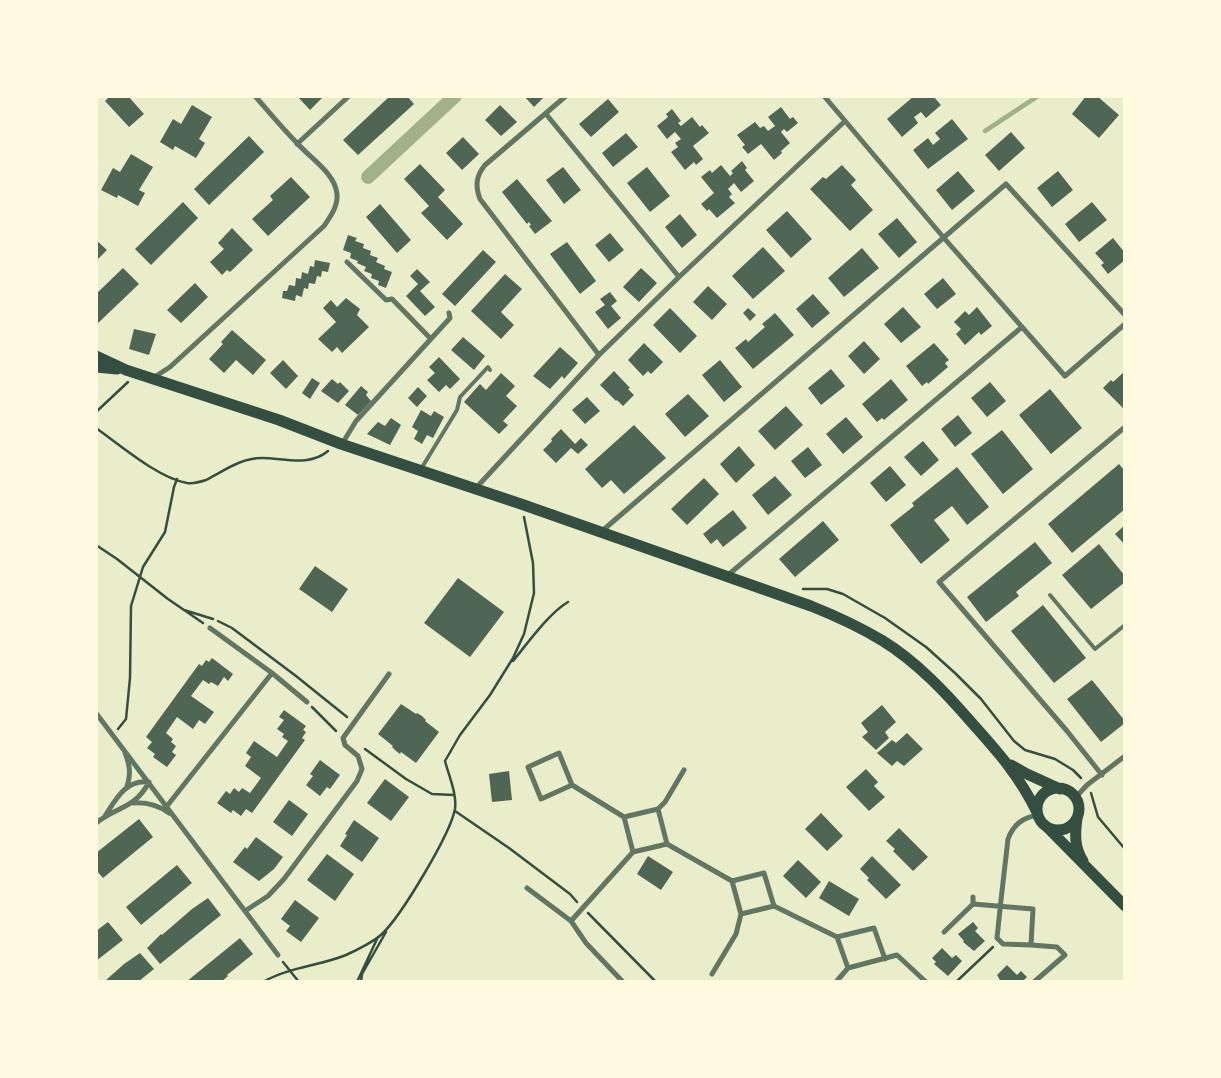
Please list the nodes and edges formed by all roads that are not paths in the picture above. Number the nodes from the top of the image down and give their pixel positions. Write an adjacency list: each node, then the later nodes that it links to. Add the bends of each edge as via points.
1 (255, 96): 7 (street)
2 (348, 96): 7 (street)
3 (566, 96): 5 (street)
4 (824, 96): 6 (street)
5 (546, 114): 10 (street); 16 (street, via 485,165 476,181 477,190 480,199)
6 (844, 122): 8 (street); 10 (street)
7 (297, 144): 21 (street, via 333,182 337,196 333,213 324,226 170,367)
8 (944, 238): 12 (street, via 1006,184); 14 (street); 26 (street)
9 (347, 262): 15 (street, via 386,300 392,299)
10 (679, 277): 16 (street)
11 (449, 314): 15 (street, via 450,318)
12 (1125, 316)
13 (1125, 324): 14 (street, via 1065,376)
14 (1022, 327): 27 (street)
15 (431, 340): 23 (street)
16 (599, 354): 25 (street)
17 (96, 356): 20 (main road)
18 (96, 367): 20 (main road)
19 (490, 370): 24 (lane, via 488,367 460,397 457,410)
20 (131, 372): 21 (main road)
21 (152, 379): 23 (main road)
22 (1125, 427): 39 (street, via 939,582)
23 (337, 442): 24 (main road)
24 (420, 470): 25 (main road)
25 (474, 489): 26 (main road)
26 (600, 532): 27 (main road)
27 (727, 576): 37 (main road, via 811,606 884,642 955,703)
28 (1050, 595): 29 (lane, via 1095,649)
29 (1125, 625)
30 (210, 628): 31 (street)
31 (272, 673): 33 (street); 46 (street)
32 (389, 674): 65 (street, via 343,738 345,745 358,756 362,769 357,780 284,880 268,896)
33 (307, 702)
34 (96, 713): 35 (street)
35 (121, 746): 40 (street); 42 (street, via 130,766)
36 (1125, 756): 39 (street)
37 (1008, 763): 43 (main road); 48 (main road)
38 (684, 770): 47 (street)
39 (1102, 774): 44 (street)
40 (149, 782): 42 (street); 45 (street); 46 (street)
41 (572, 785): 41 (street, via 541,799 528,767 558,753); 52 (street)
42 (127, 786): 49 (street)
43 (1060, 789): 44 (main road); 48 (main road, via 1043,795)
44 (1075, 798): 50 (main road)
45 (132, 803): 49 (street); 51 (street, via 155,805)
46 (167, 806): 51 (street)
47 (658, 808): 52 (street); 55 (street)
48 (1037, 813): 54 (main road); 63 (street, via 1020,822 1008,839)
49 (105, 816): 53 (street)
50 (1077, 816): 54 (main road, via 1064,829); 57 (main road, via 1076,844)
51 (175, 817): 65 (street)
52 (624, 817): 56 (street)
53 (96, 823)
54 (1047, 827): 57 (main road)
55 (667, 844): 56 (street); 58 (street)
56 (633, 852): 67 (street)
57 (1090, 871): 64 (main road)
58 (732, 881): 62 (street, via 764,873); 66 (street)
59 (527, 888): 67 (street)
60 (973, 897): 61 (street)
61 (973, 904): 63 (street); 68 (street)
62 (774, 906): 66 (street); 69 (street)
63 (1001, 906): 70 (street, via 1033,909); 70 (street, via 997,938 1002,944)
64 (1125, 906)
65 (245, 911): 71 (street)
66 (741, 914): 74 (street, via 736,934)
67 (571, 921): 75 (street)
68 (944, 932)
69 (838, 937): 72 (street, via 874,928); 73 (street)
70 (1031, 945): 78 (street, via 1057,948 1065,955)
71 (278, 955)
72 (885, 959): 73 (street); 77 (street, via 897,955)
73 (848, 968): 76 (street)
74 (712, 974)
75 (623, 982)
76 (836, 982)
77 (926, 982)
78 (1034, 982)

